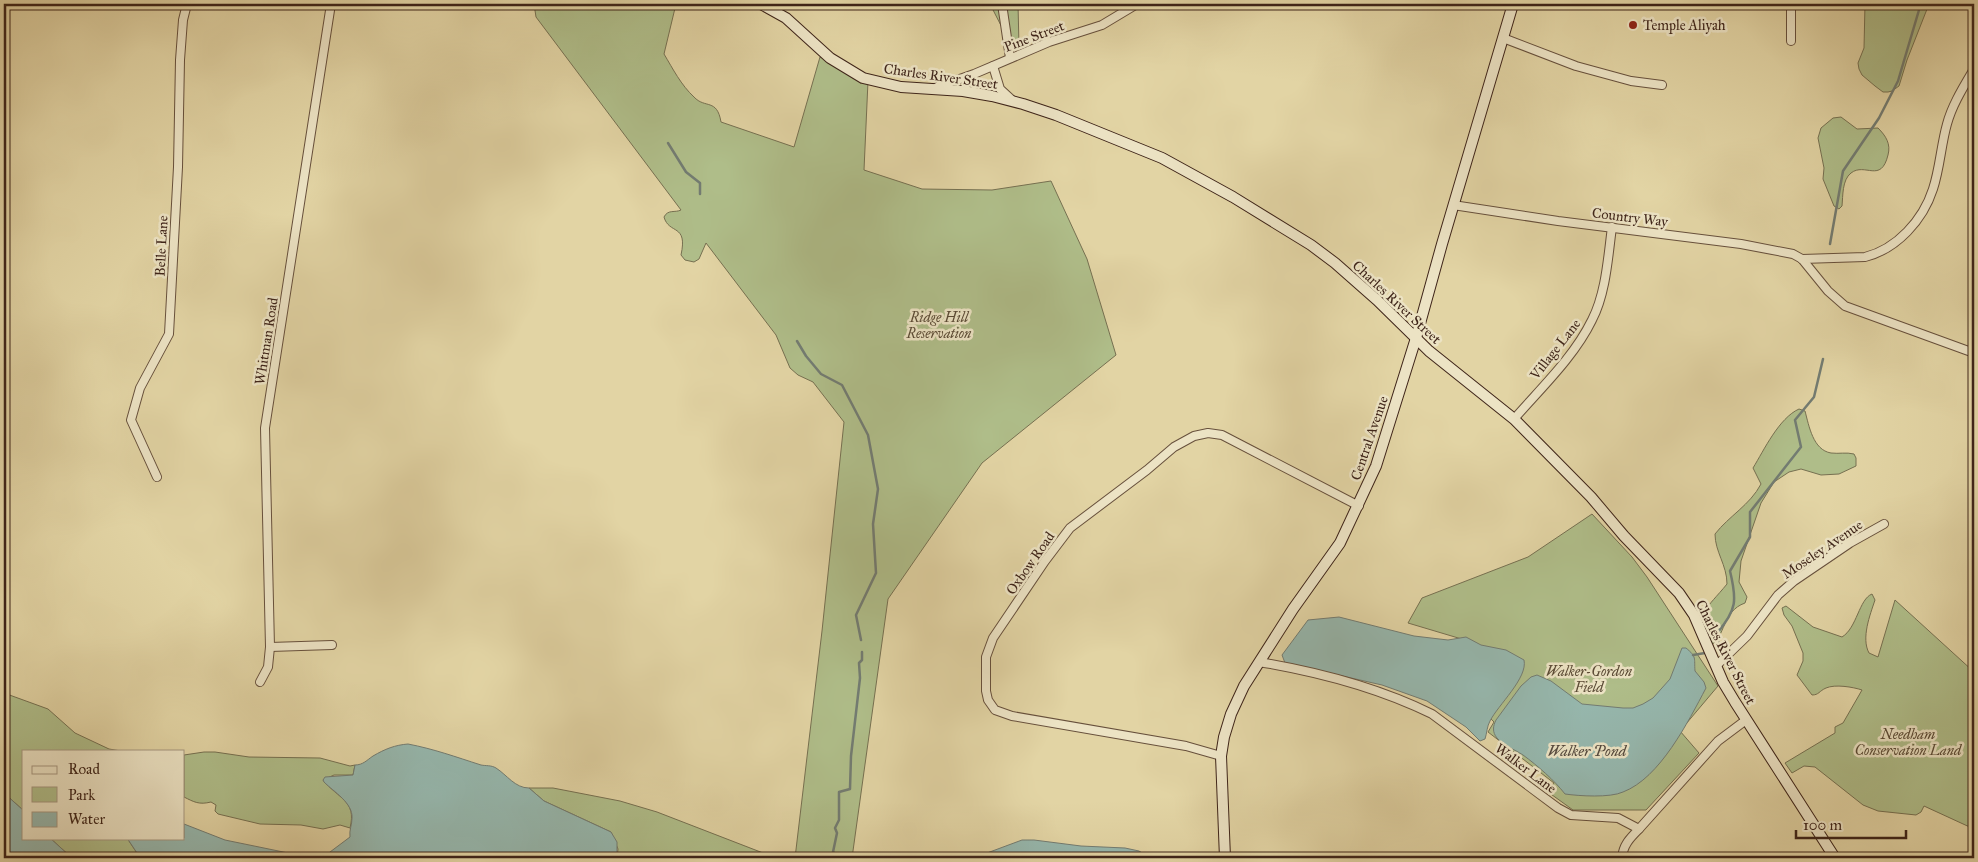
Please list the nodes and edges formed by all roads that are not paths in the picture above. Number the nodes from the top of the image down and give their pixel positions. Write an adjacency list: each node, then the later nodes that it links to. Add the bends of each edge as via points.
1 (188, 4): 23 (street, Belle Lane, via 183,20 180,60 169,334 140,388 131,420)
2 (331, 4): 27 (street, Whitman Road, via 265,428)
3 (761, 4): 15 (street, Charles River Street, via 786,18 830,58 863,78 901,87)
4 (1002, 4): 10 (street)
5 (1137, 4): 10 (street, Pine Street, via 1102,25)
6 (1513, 4): 8 (street, Central Avenue)
7 (1791, 4): 9 (street)
8 (1503, 38): 14 (street, via 1576,66); 17 (street, Central Avenue)
9 (1791, 42)
10 (1010, 58): 11 (street, Pine Street)
11 (993, 66): 15 (street, Pine Street); 16 (street, Pine Street, via 1000,89)
12 (1974, 69): 13 (street, Country Way)
13 (1971, 80): 19 (street, Country Way, via 1952,108 1934,186 1909,230 1875,254)
14 (1662, 85)
15 (931, 88): 16 (street, Charles River Street)
16 (1013, 101): 20 (street, Charles River Street, via 1162,158 1233,197 1335,263)
17 (1454, 205): 18 (street, Country Way); 20 (street, Central Avenue)
18 (1612, 227): 19 (street, Country Way, via 1741,244 1793,254); 22 (street, Village Lane, via 1605,276 1593,319 1566,358)
19 (1802, 259): 21 (street, via 1845,306)
20 (1416, 338): 22 (street, Charles River Street); 24 (street, Central Avenue, via 1376,466)
21 (1974, 353)
22 (1514, 419): 29 (street, Charles River Street, via 1680,593)
23 (157, 477)
24 (1359, 506): 28 (street, Central Avenue, via 1340,543); 32 (street, Oxbow Road, via 1222,434 1194,436 1174,447 1070,528 993,638 986,657 986,691 995,710 1012,716 1186,746)
25 (1884, 524): 29 (street, Moseley Avenue, via 1794,581 1778,595 1747,636)
26 (332, 645): 27 (street)
27 (270, 647): 30 (street, Whitman Road, via 268,666)
28 (1259, 662): 32 (street, Central Avenue, via 1231,714); 33 (street, Walker Lane, via 1338,679 1410,703 1432,714 1558,808 1571,815 1618,818)
29 (1717, 665): 31 (street, Charles River Street)
30 (260, 682)
31 (1746, 720): 33 (street, via 1718,742); 36 (street, Charles River Street)
32 (1221, 756): 34 (street, Central Avenue)
33 (1638, 829): 35 (street, via 1623,850)
34 (1226, 858)
35 (1622, 858)
36 (1835, 858)

